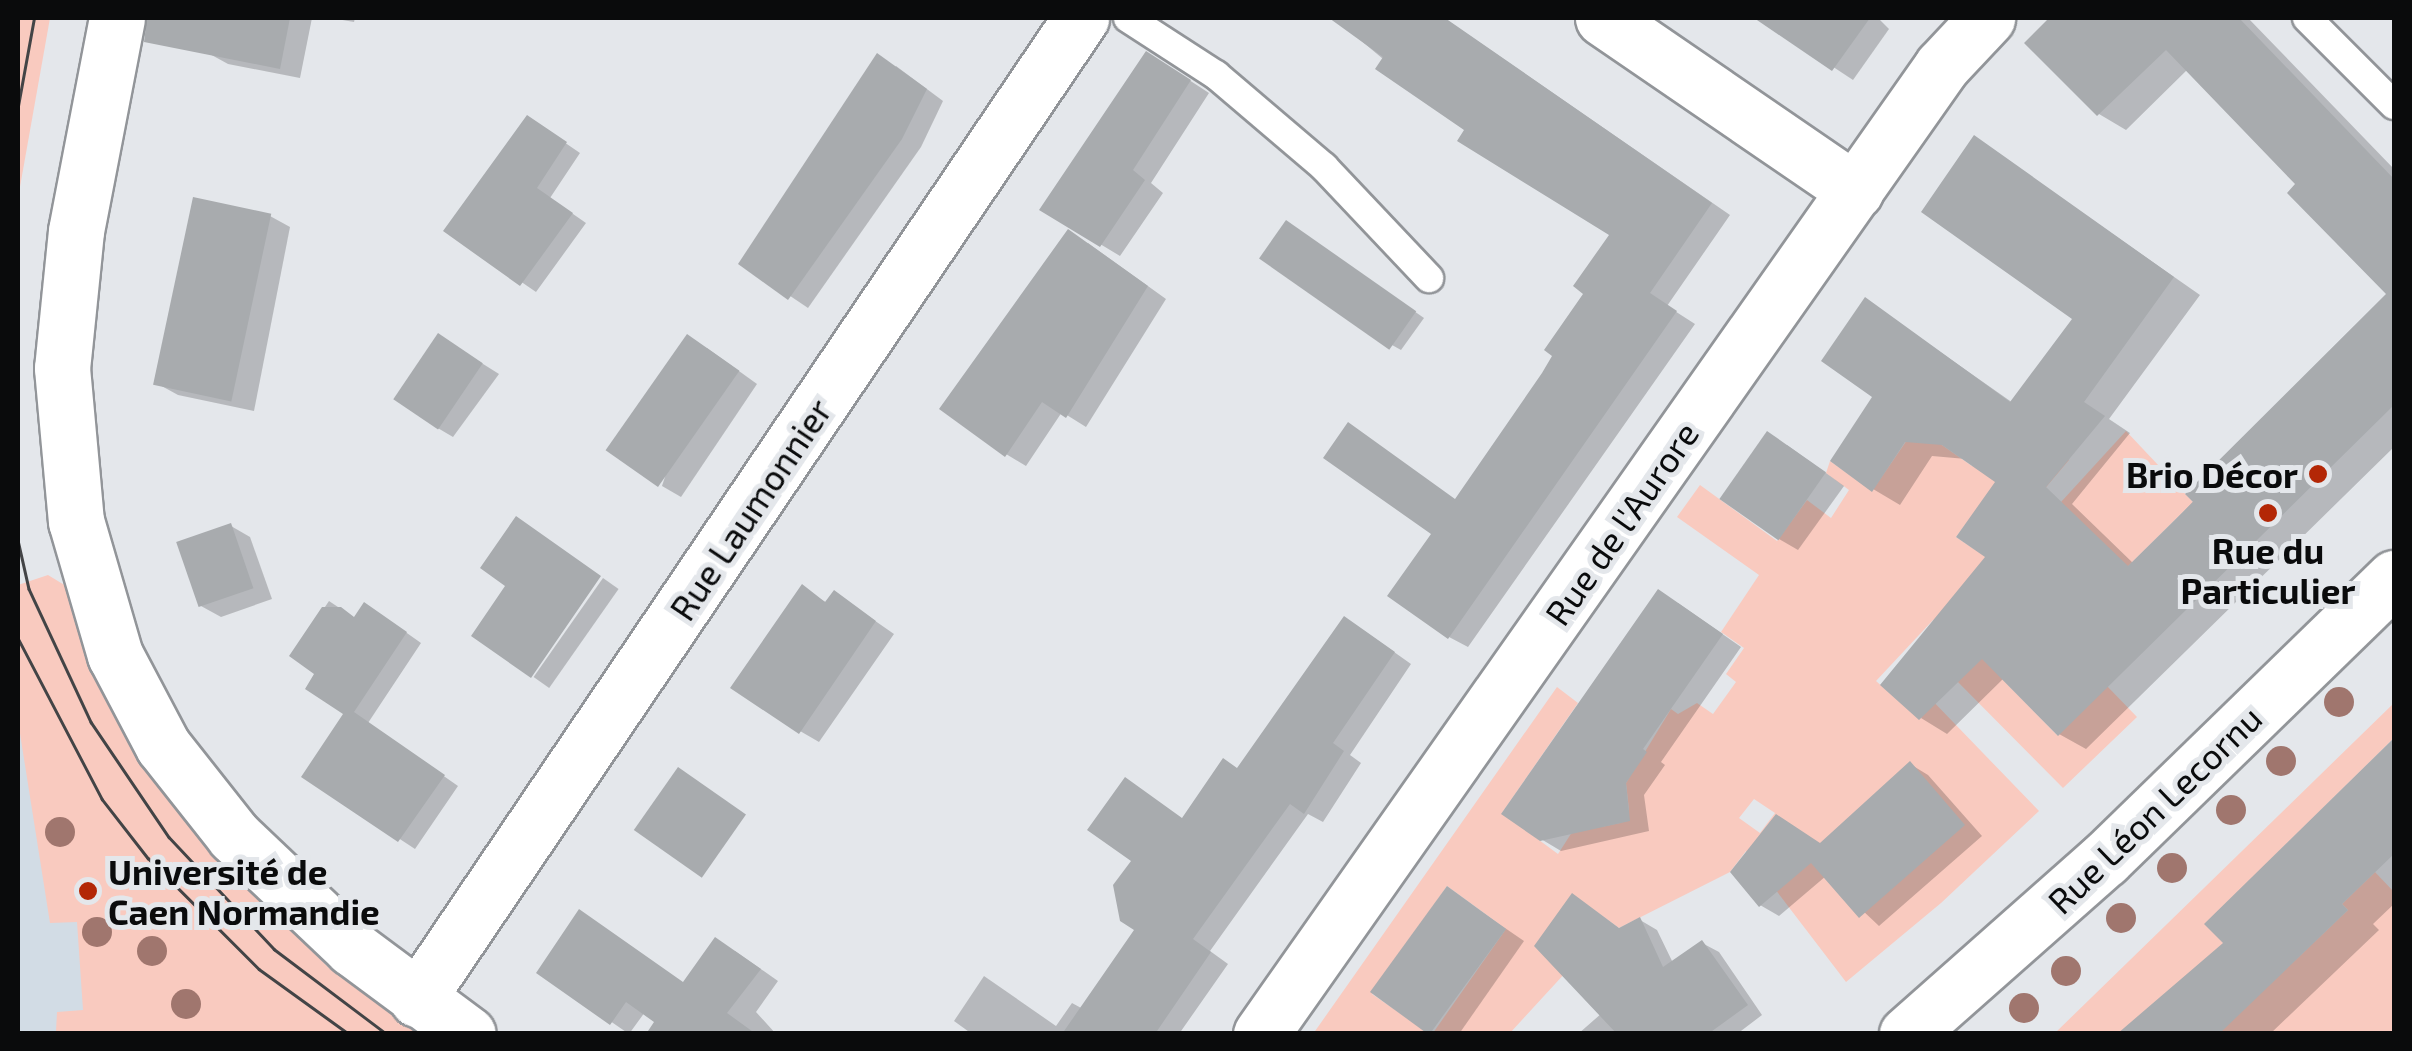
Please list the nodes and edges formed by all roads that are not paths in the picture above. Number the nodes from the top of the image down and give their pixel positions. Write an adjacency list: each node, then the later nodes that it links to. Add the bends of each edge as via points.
1 (117, 18): 11 (street, via 76,231 62,368 76,522 101,612 137,700 200,796 302,903)
2 (1081, 18): 11 (street, Rue Laumonnier)
3 (1128, 18): 9 (lane, via 1216,75 1311,156)
4 (1603, 18): 8 (street)
5 (1986, 18): 8 (street, Rue de l'Aurore, via 1942,66)
6 (2308, 18): 7 (lane)
7 (2394, 105)
8 (1856, 191): 13 (street, Rue de l'Aurore)
9 (1430, 278)
10 (2394, 578): 14 (street, Rue Léon Lecornu, via 2106,859)
11 (417, 999): 12 (street)
12 (468, 1034)
13 (1261, 1034)
14 (1907, 1034)

